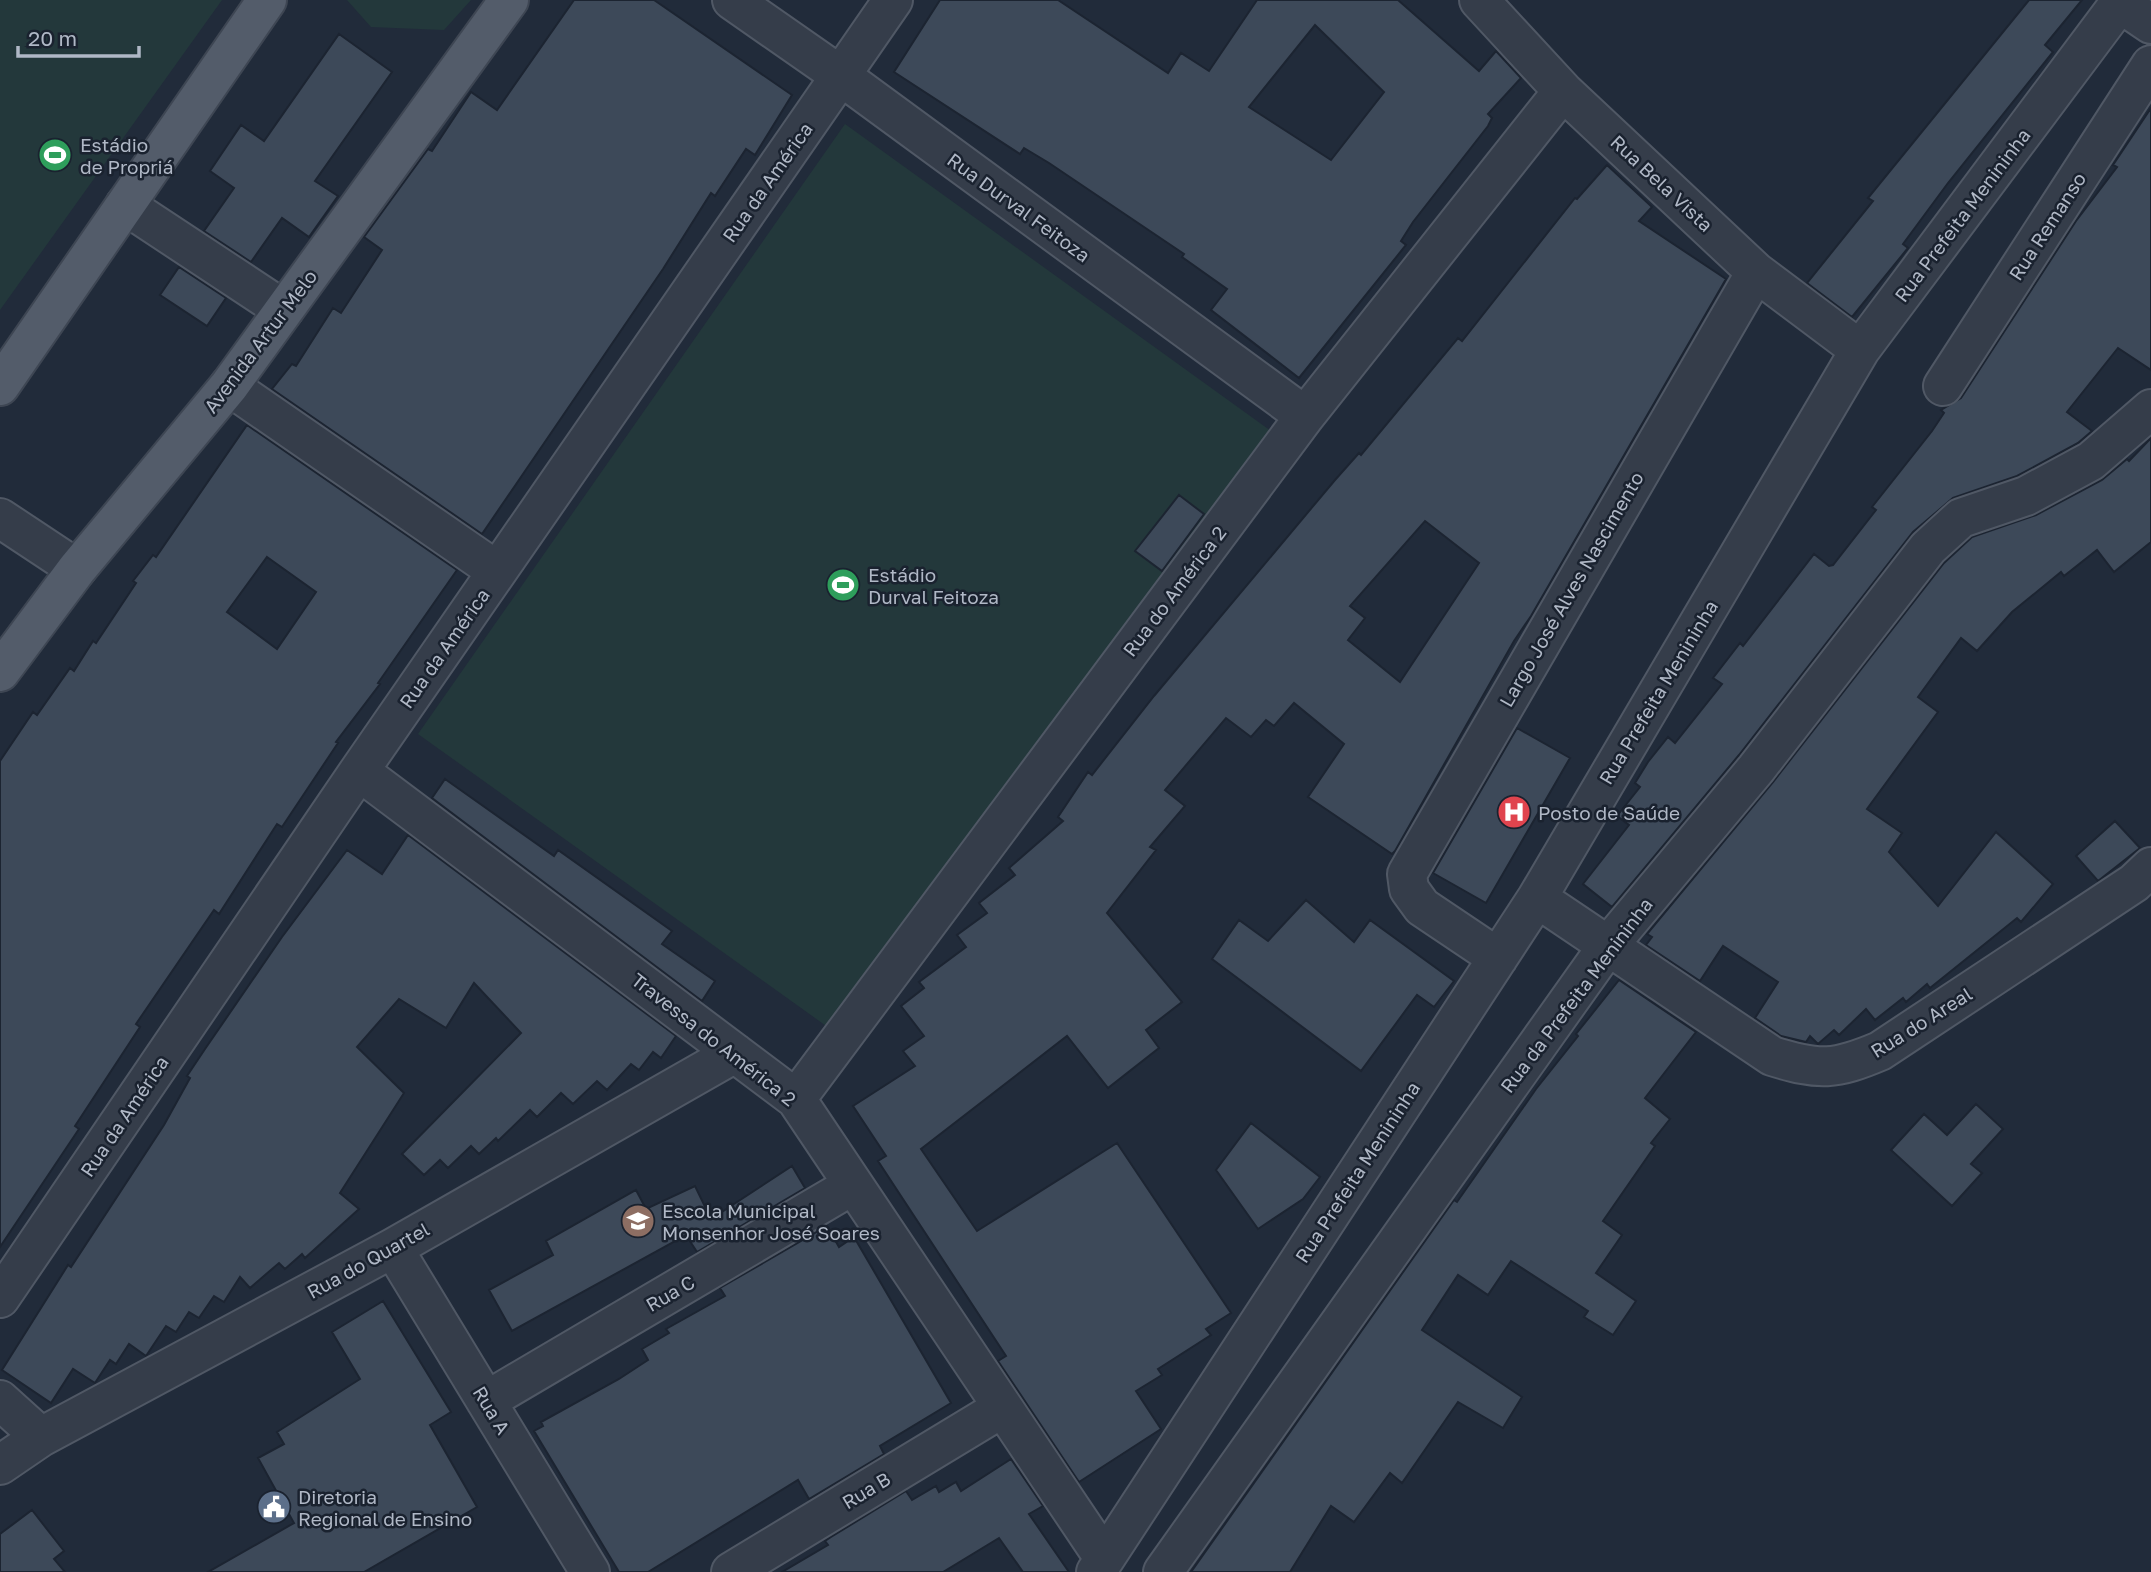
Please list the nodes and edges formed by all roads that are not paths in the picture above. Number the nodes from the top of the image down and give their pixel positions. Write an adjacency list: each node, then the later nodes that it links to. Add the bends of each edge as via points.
1 (267, 0): 11 (main road)
2 (509, 0): 13 (main road, Avenida Artur Melo)
3 (732, 0): 9 (street, Rua Durval Feitoza)
4 (893, 0): 9 (street, Rua da América)
5 (1479, 0): 10 (street, Rua Bela Vista)
6 (2121, 1): 7 (street); 14 (street, Rua Prefeita Menininha)
7 (2151, 24)
8 (2151, 65): 17 (street, Rua Remanso)
9 (841, 76): 19 (street, Rua Durval Feitoza); 22 (street, Rua da América)
10 (1563, 91): 12 (street, Rua Bela Vista); 19 (street, Rua do América 2)
11 (125, 205): 13 (street); 15 (main road)
12 (1756, 272): 14 (street, Rua Bela Vista); 28 (street, Largo José Alves Nascimento, via 1407,874 1409,890 1422,907)
13 (284, 310): 16 (main road, Avenida Artur Melo)
14 (1860, 350): 26 (street, Rua Prefeita Menininha)
15 (0, 386)
16 (229, 386): 21 (main road, Avenida Artur Melo); 22 (street)
17 (1943, 386)
18 (2151, 409): 27 (street, Rua da Prefeita Menininha, via 2091,461 2026,496 1961,518 1928,548 1756,769)
19 (1305, 416): 30 (street, Rua do América 2)
20 (0, 517): 21 (street)
21 (77, 569): 23 (main road, Avenida Artur Melo)
22 (497, 571): 24 (street, Rua da América)
23 (0, 673)
24 (359, 771): 29 (street, Travessa do América 2); 33 (street, Rua da América)
25 (2151, 867): 27 (street, Rua do Areal, via 1880,1051 1848,1064 1810,1068 1772,1056)
26 (1537, 898): 27 (street, Rua do Areal); 28 (street, Rua Prefeita Menininha)
27 (1607, 947): 42 (street, Rua da Prefeita Menininha)
28 (1498, 958): 39 (street, Rua Prefeita Menininha)
29 (736, 1053): 30 (street, Travessa do América 2); 32 (street, Rua do Quartel)
30 (796, 1099): 31 (street, Travessa do América 2)
31 (853, 1185): 35 (street, Rua C); 36 (street, Travessa do América 2)
32 (393, 1248): 35 (street, Rua A); 37 (street, Rua do Quartel)
33 (0, 1298)
34 (0, 1400): 37 (street)
35 (486, 1401): 40 (street, Rua A)
36 (1002, 1408): 39 (street, Travessa do América 2); 41 (street, Rua B)
37 (41, 1437): 38 (street, Rua do Quartel)
38 (0, 1465)
39 (1100, 1565)
40 (590, 1572)
41 (731, 1572)
42 (1163, 1572)

